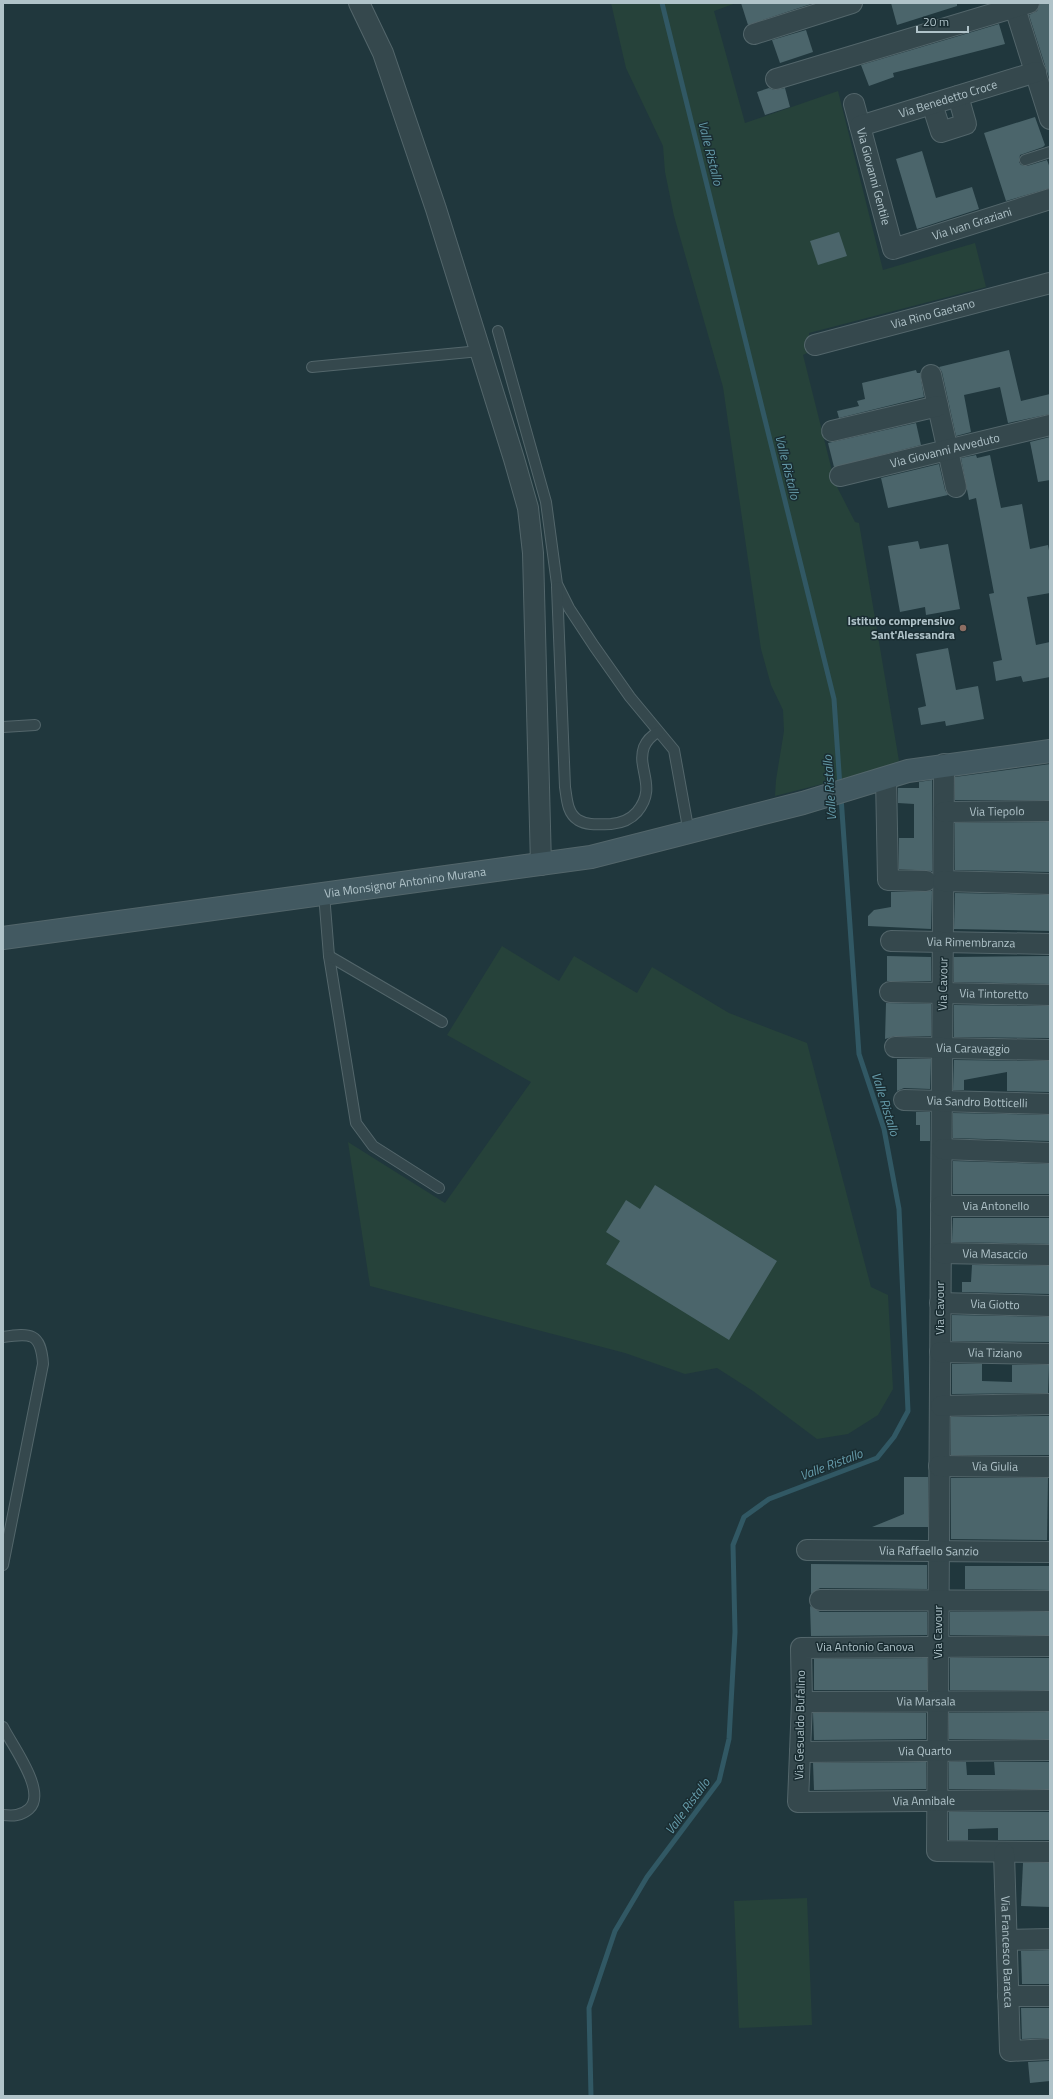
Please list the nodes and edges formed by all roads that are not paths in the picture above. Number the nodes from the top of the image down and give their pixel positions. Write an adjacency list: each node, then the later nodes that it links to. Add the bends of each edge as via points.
1 (359, 3): 19 (street, via 383,54 436,209)
2 (852, 3): 4 (street)
3 (1022, 5): 5 (street); 6 (street)
4 (754, 34)
5 (1036, 72): 7 (street, Via Benedetto Croce); 10 (street)
6 (776, 79)
7 (958, 96): 9 (street, Via Benedetto Croce); 9 (street, via 966,124 954,128 941,132)
8 (854, 104): 11 (street, Via Giovanni Gentile)
9 (932, 104): 11 (street, Via Benedetto Croce)
10 (1050, 119)
11 (860, 126): 15 (street, Via Giovanni Gentile)
12 (1050, 152): 13 (lane)
13 (1025, 160)
14 (1050, 199): 15 (street, Via Ivan Graziani)
15 (893, 248)
16 (1050, 283): 18 (street, Via Rino Gaetano)
17 (498, 331): 28 (lane, via 546,502)
18 (815, 345)
19 (480, 351): 20 (lane); 38 (street, via 528,508 533,553)
20 (312, 367)
21 (932, 375): 22 (street)
22 (938, 406): 24 (street); 25 (street)
23 (1050, 425): 25 (street, Via Giovanni Avveduto)
24 (832, 431)
25 (948, 449): 26 (street, Via Giovanni Avveduto); 27 (street)
26 (840, 476)
27 (956, 487)
28 (557, 584): 31 (lane, via 594,646); 31 (lane, via 565,787 568,806 574,817 584,823 598,824 616,824 631,819 642,806 647,793 643,749 649,738)
29 (35, 725): 30 (lane)
30 (3, 727)
31 (658, 732): 37 (lane, via 674,750)
32 (1050, 751): 33 (street)
33 (944, 764): 34 (street, via 908,771); 36 (street, Via Cavour)
34 (881, 780): 37 (street, Via Monsignor Antonino Murana); 39 (street, via 888,880)
35 (1050, 811): 36 (street, Via Tiepolo)
36 (944, 812): 39 (street, Via Cavour)
37 (689, 833): 38 (street, Via Monsignor Antonino Murana, via 591,857)
38 (541, 865): 41 (street, Via Monsignor Antonino Murana)
39 (935, 881): 40 (street); 44 (street, Via Cavour)
40 (1050, 884)
41 (324, 894): 42 (street, Via Monsignor Antonino Murana); 46 (lane)
42 (3, 938)
43 (891, 941): 44 (street, Via Rimembranza)
44 (943, 942): 45 (street, Via Rimembranza); 48 (street, Via Cavour)
45 (1050, 944)
46 (329, 956): 50 (lane); 59 (lane, via 356,1123 374,1146)
47 (890, 992): 48 (street, Via Tintoretto)
48 (942, 993): 49 (street, Via Tintoretto); 52 (street, Via Cavour)
49 (1050, 995)
50 (442, 1022)
51 (896, 1048): 52 (street, Via Caravaggio)
52 (942, 1048): 53 (street, Via Caravaggio); 55 (street, Via Cavour)
53 (1050, 1050)
54 (904, 1100): 55 (street, Via Sandro Botticelli)
55 (942, 1101): 56 (street, Via Sandro Botticelli); 57 (street, Via Cavour)
56 (1050, 1104)
57 (942, 1149): 58 (street); 60 (street, Via Cavour)
58 (1050, 1153)
59 (439, 1188)
60 (941, 1206): 61 (street, Via Antonello); 62 (street, Via Cavour)
61 (1050, 1206)
62 (941, 1253): 63 (street, Via Masaccio); 64 (street, Via Cavour)
63 (1050, 1255)
64 (940, 1303): 65 (street, Via Giotto); 67 (street, Via Cavour)
65 (1050, 1306)
66 (3, 1337): 76 (lane, via 27,1334 34,1338 42,1352 43,1364)
67 (940, 1352): 68 (street, Via Tiziano); 70 (street, Via Cavour)
68 (1050, 1354)
69 (1050, 1404): 70 (street)
70 (941, 1406): 71 (street, Via Cavour)
71 (939, 1466): 72 (street, Via Giulia); 74 (street, Via Cavour)
72 (1050, 1467)
73 (807, 1550): 74 (street, Via Raffaello Sanzio)
74 (939, 1551): 75 (street, Via Raffaello Sanzio); 78 (street, Via Cavour)
75 (1050, 1552)
76 (3, 1565)
77 (820, 1600): 78 (street)
78 (938, 1600): 79 (street); 81 (street, Via Cavour)
79 (1050, 1601)
80 (1050, 1646): 81 (street, Via Antonio Canova)
81 (938, 1647): 82 (street, Via Antonio Canova); 84 (street, Via Cavour)
82 (800, 1648): 85 (street, Via Gesualdo Bufalino)
83 (1050, 1700): 84 (street, Via Marsala)
84 (938, 1701): 85 (street, Via Marsala); 87 (street, Via Cavour)
85 (802, 1702): 89 (street, Via Gesualdo Bufalino)
86 (3, 1727): 93 (lane, via 27,1769 34,1796 32,1806 24,1813)
87 (937, 1750): 88 (street, Via Quarto); 89 (street, Via Quarto); 91 (street, Via Cavour)
88 (1050, 1750)
89 (800, 1752): 92 (street, Via Gesualdo Bufalino)
90 (1050, 1800): 91 (street, Via Annibale)
91 (937, 1801): 92 (street, Via Annibale); 95 (street, Via Cavour, via 937,1851)
92 (798, 1802)
93 (3, 1815)
94 (1050, 1852): 95 (street)
95 (1004, 1853): 97 (street, Via Francesco Baracca)
96 (1050, 1939): 97 (street)
97 (1007, 1940): 98 (street, Via Francesco Baracca)
98 (1008, 1996): 99 (street); 100 (street, Via Francesco Baracca, via 1010,2051)
99 (1050, 1996)
100 (1050, 2049)

